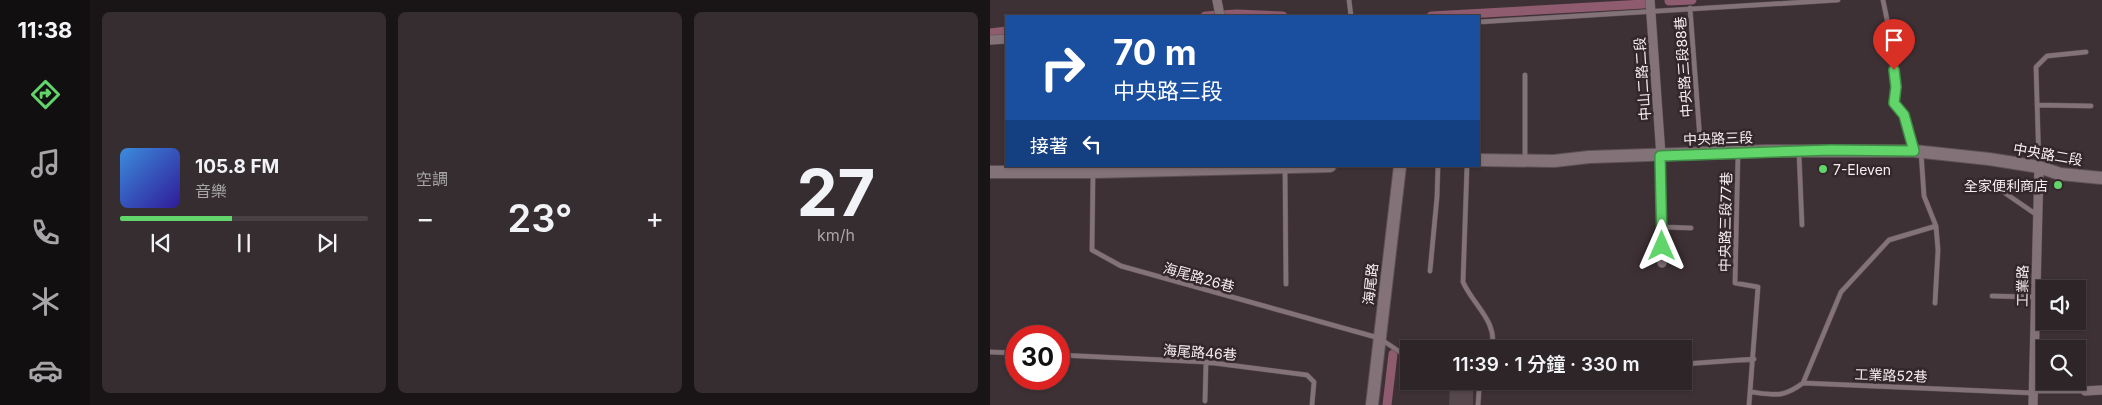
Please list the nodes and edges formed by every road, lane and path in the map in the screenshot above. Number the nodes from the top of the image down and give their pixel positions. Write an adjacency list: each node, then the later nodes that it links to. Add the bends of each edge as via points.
1 (1349, 0): 7 (lane)
2 (1650, 0): 6 (street, 中山二路二段)
3 (1838, 0): 5 (lane)
4 (1883, 0): 16 (lane, via 1894,62 1894,103 1904,115)
5 (1690, 8): 6 (lane); 18 (lane, 中央路三段88巷)
6 (1651, 10): 8 (lane); 19 (street, 中山二路二段)
7 (1351, 15)
8 (1480, 22)
9 (1005, 39): 10 (street)
10 (990, 40)
11 (2086, 52): 13 (lane, via 2047,56 2036,67)
12 (1524, 75): 22 (lane)
13 (2037, 105): 14 (lane); 28 (lane)
14 (2091, 106)
15 (1798, 151): 16 (street, 中央路三段); 17 (street, 中央路三段); 34 (lane)
16 (1918, 151): 20 (street, 中央路三段); 35 (lane, via 1924,196)
17 (1738, 153): 18 (street, 中央路三段); 51 (lane, 中央路三段77巷, via 1735,283 1758,287)
18 (1701, 154): 19 (street, 中央路三段)
19 (1660, 156): 22 (street, 中央路三段); 36 (street, 中山二路二段)
20 (1989, 159): 28 (street, 中央路二段)
21 (1480, 160): 22 (street, 中央路三段)
22 (1525, 160)
23 (1260, 167): 24 (street); 30 (street)
24 (1285, 167): 41 (lane)
25 (1400, 167): 45 (street, 海尾路)
26 (1438, 167): 39 (lane)
27 (1467, 167): 46 (lane, via 1464,282 1469,296 1488,318)
28 (2039, 167): 31 (street, 中央路二段, via 2060,174); 33 (street, 工業路)
29 (990, 172): 30 (street)
30 (1093, 172): 45 (lane, 海尾路26巷, via 1092,250 1109,260 1181,284)
31 (2102, 178)
32 (2002, 191): 33 (lane)
33 (2038, 215): 40 (street, 工業路)
34 (1802, 225)
35 (1936, 226): 44 (lane); 54 (lane, via 1889,240 1841,292)
36 (1662, 227): 37 (lane); 38 (street, 中山二路二段)
37 (1691, 228)
38 (1662, 263)
39 (1430, 271)
40 (2036, 280)
41 (1286, 284)
42 (1992, 296): 43 (lane)
43 (2036, 297): 59 (street, 工業路)
44 (1935, 303)
45 (1379, 338): 48 (lane); 62 (street, 海尾路)
46 (1491, 340)
47 (990, 352): 49 (lane)
48 (1400, 352)
49 (1005, 353)
50 (1070, 356): 52 (lane, 海尾路46巷)
51 (1754, 359): 53 (lane); 58 (lane, 中央路三段77巷)
52 (1206, 362): 60 (lane); 61 (lane, 海尾路46巷, via 1307,375 1314,382)
53 (1692, 363)
54 (1803, 383): 58 (lane, via 1778,396); 59 (lane, 工業路52巷)
55 (1479, 390): 63 (lane)
56 (2102, 390): 57 (street)
57 (2085, 391): 59 (lane, 工業路52巷)
58 (1751, 392): 64 (lane, 中央路三段77巷)
59 (2034, 392): 65 (street, 工業路)
60 (1205, 401)
61 (1312, 405)
62 (1372, 405)
63 (1478, 405)
64 (1750, 405)
65 (2033, 405)

